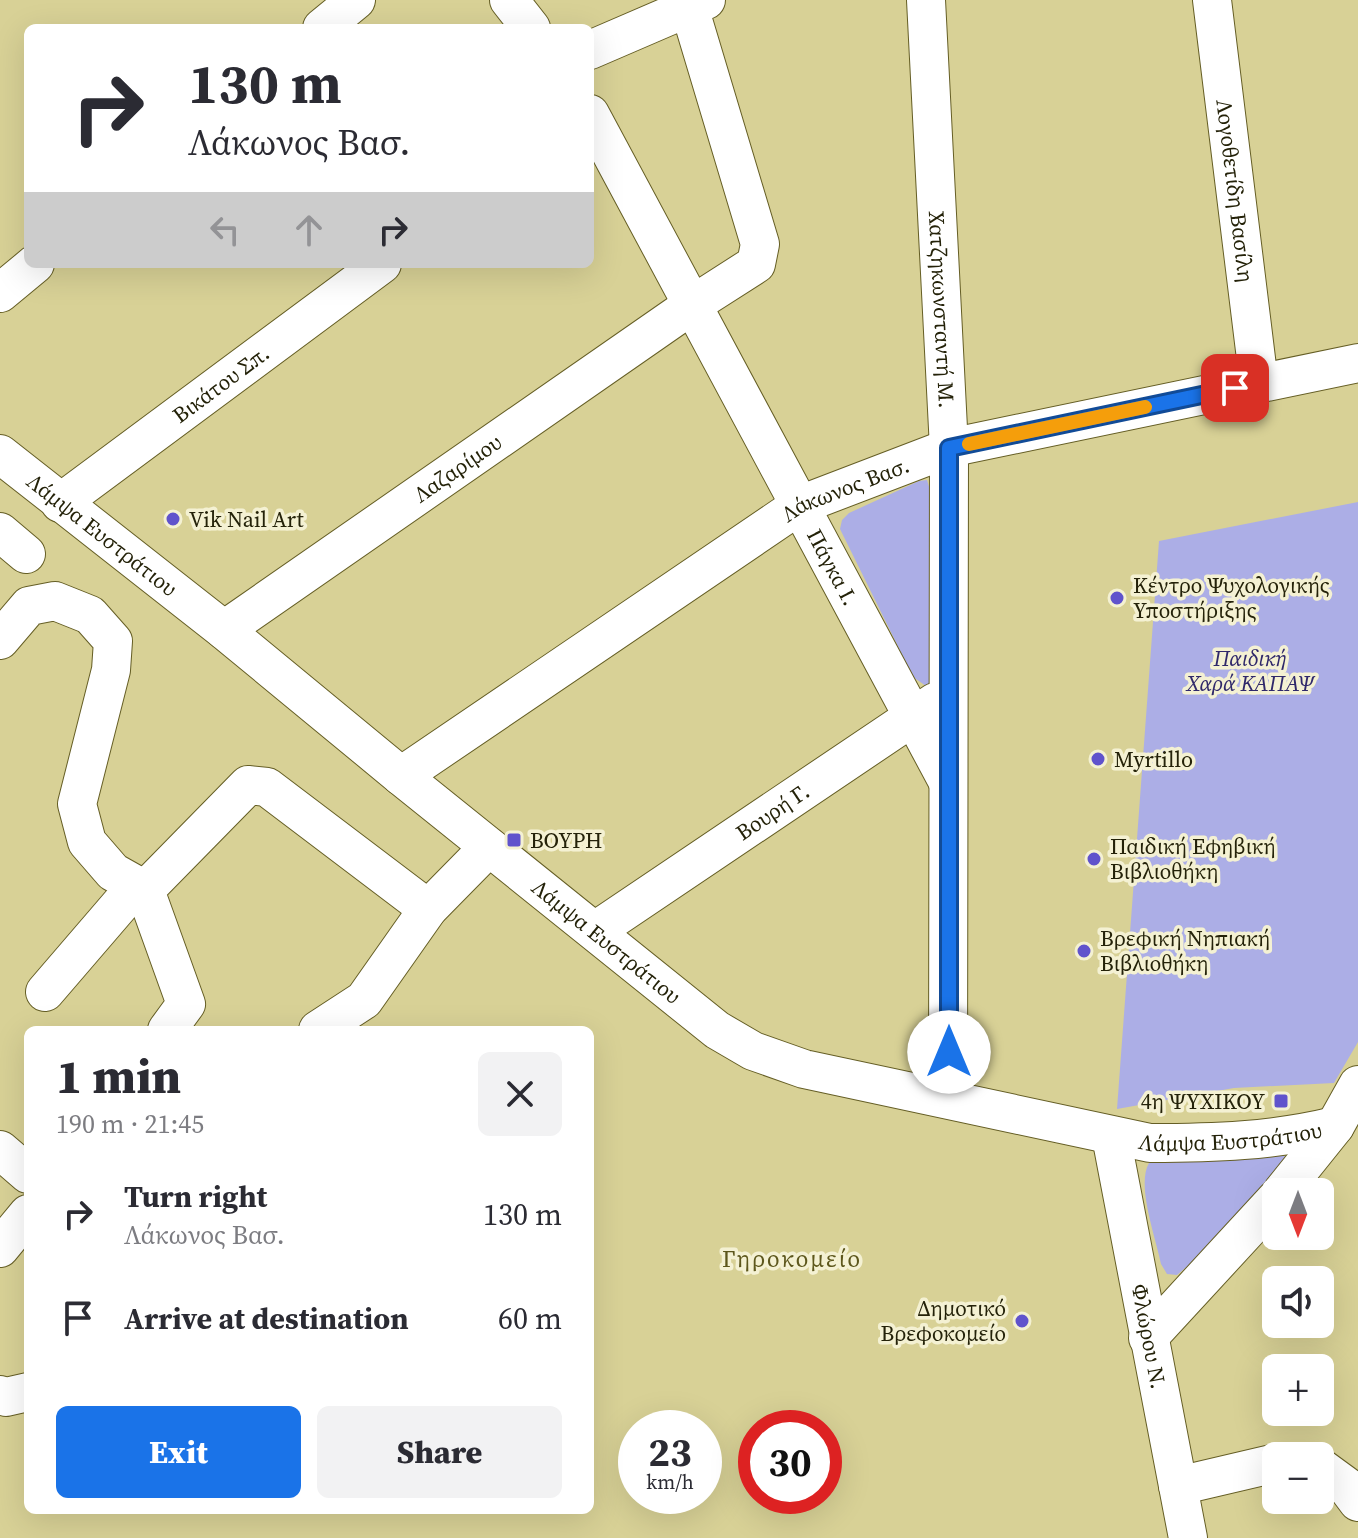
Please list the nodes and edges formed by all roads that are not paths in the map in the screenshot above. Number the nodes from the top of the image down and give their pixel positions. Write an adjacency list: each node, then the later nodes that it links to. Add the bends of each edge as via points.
1 (356, 0): 6 (street)
2 (509, 0): 7 (street)
3 (926, 0): 16 (street, Χατζηκωνσταντή Μ.)
4 (1212, 0): 15 (street, Λογοθετίδη Βασίλη)
5 (697, 3): 8 (street); 13 (street, via 760,244 756,264)
6 (327, 24)
7 (528, 24)
8 (594, 48)
9 (594, 121): 13 (street, Πάγκα Ι.)
10 (30, 268): 12 (street)
11 (377, 268): 18 (street, Βικάτου Σπ.)
12 (0, 293)
13 (692, 305): 19 (street, Πάγκα Ι.); 20 (street, Λαζαρίμου)
14 (1358, 363): 15 (street, Λάκωνος Βασ.)
15 (1259, 383): 16 (street, Λάκωνος Βασ.)
16 (949, 448): 19 (street, Λάκωνος Βασ.); 22 (street, Χατζηκωνσταντή Μ.)
17 (0, 454): 18 (street, Λάμψα Ευστράτιου)
18 (60, 503): 20 (street, Λάμψα Ευστράτιου)
19 (800, 505): 23 (street, Πάγκα Ι.); 24 (street, Λάκωνος Βασ.)
20 (224, 630): 24 (street, Λάμψα Ευστράτιου)
21 (0, 640): 27 (street, via 29,606 55,601 90,615 113,641 111,670 77,804 87,842 113,872)
22 (950, 692): 23 (street, Βουρή Γ.); 25 (street, Χατζηκωνσταντή Μ.)
23 (913, 717): 25 (street, Πάγκα Ι.); 29 (street, Βουρή Γ.)
24 (401, 776): 26 (street, Λάμψα Ευστράτιου)
25 (950, 786): 34 (street, Χατζηκωνσταντή Μ.)
26 (489, 847): 28 (street); 29 (street, Λάμψα Ευστράτιου)
27 (141, 888): 28 (street, via 248,785 267,787); 30 (street); 31 (street, via 186,1004)
28 (428, 909): 32 (street, via 364,1000)
29 (595, 931): 34 (street, Λάμψα Ευστράτιου, via 717,1030 753,1051 804,1069)
30 (45, 992)
31 (170, 1026)
32 (324, 1026)
33 (1358, 1085): 36 (street)
34 (948, 1098): 35 (street, Λάμψα Ευστράτιου)
35 (1111, 1136): 36 (street, Λάμψα Ευστράτιου, via 1150,1143 1205,1143); 43 (street, Φλώρου Ν.)
36 (1346, 1136): 39 (street)
37 (0, 1150): 38 (street)
38 (24, 1171)
39 (1298, 1178)
40 (1262, 1214): 43 (street)
41 (24, 1219): 42 (street)
42 (0, 1248)
43 (1148, 1338): 48 (street, Φλώρου Ν.)
44 (24, 1393): 45 (street)
45 (0, 1395)
46 (1262, 1466): 48 (street)
47 (1334, 1477): 49 (street)
48 (1178, 1486): 50 (street, Φλώρου Ν.)
49 (1358, 1502)
50 (1188, 1538)

